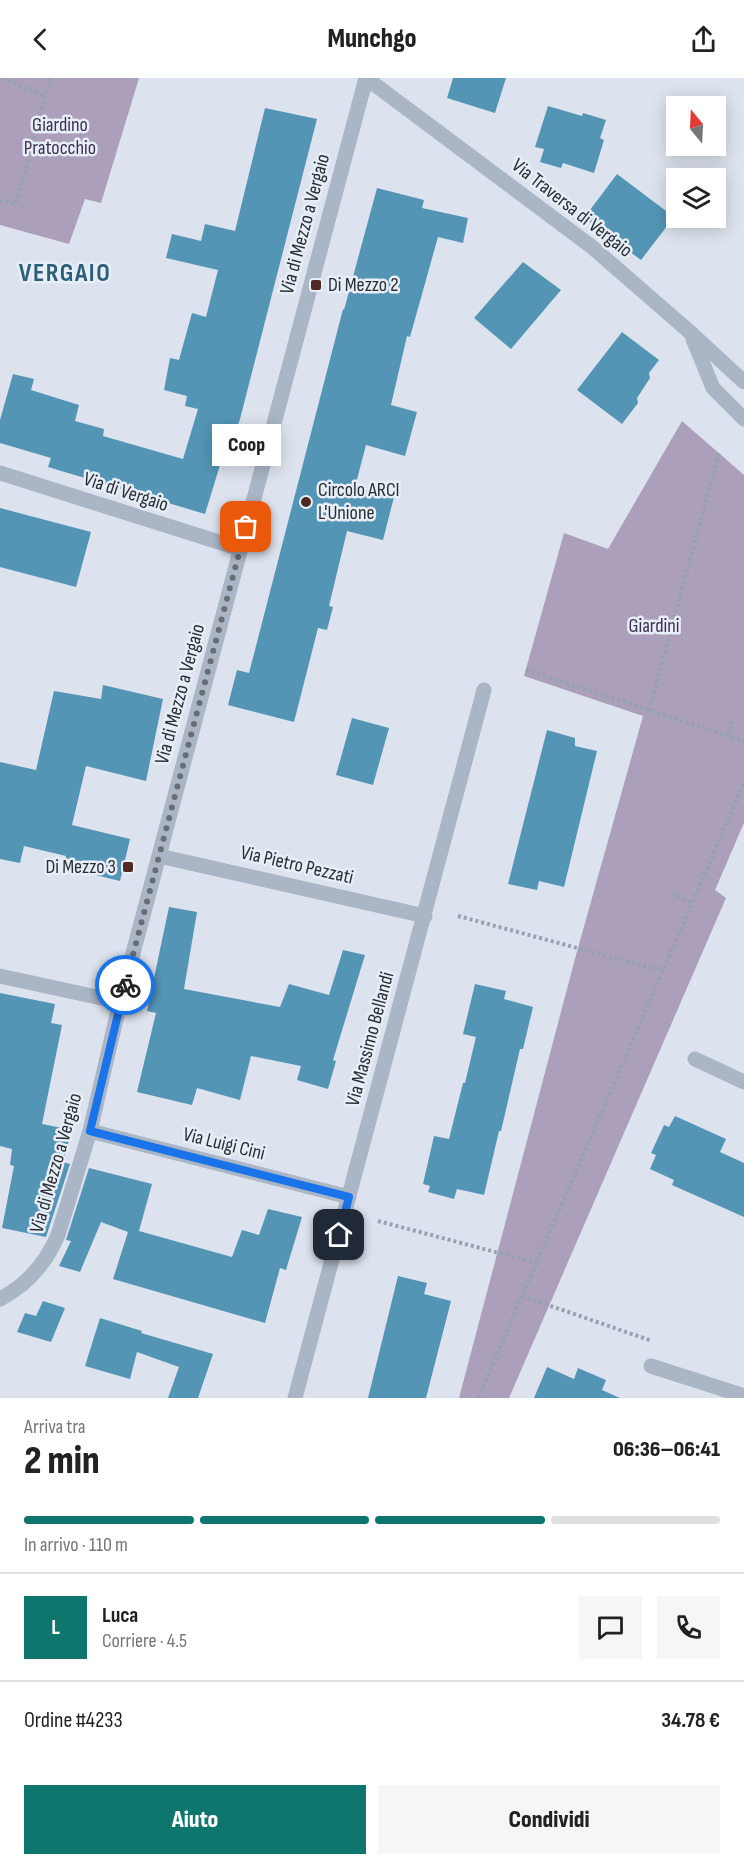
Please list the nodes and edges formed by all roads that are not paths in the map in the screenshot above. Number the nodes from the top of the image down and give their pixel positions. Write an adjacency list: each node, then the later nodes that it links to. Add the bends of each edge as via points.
1 (366, 78): 2 (street, Via Traversa di Vergaio, via 592,247); 6 (street, Via di Mezzo a Vergaio)
2 (691, 333): 3 (street, Via Traversa di Vergaio); 4 (street, via 713,388)
3 (744, 382)
4 (744, 419)
5 (0, 473): 6 (street, Via di Vergaio)
6 (241, 549): 8 (street, Via di Mezzo a Vergaio)
7 (483, 690): 9 (street, Via Massimo Bellandi)
8 (159, 856): 9 (street, Via Pietro Pezzati); 11 (street, Via di Mezzo a Vergaio)
9 (425, 916): 15 (street, Via Massimo Bellandi)
10 (0, 976): 11 (street)
11 (120, 1002): 14 (street, Via di Mezzo a Vergaio)
12 (695, 1059): 13 (street)
13 (744, 1082)
14 (90, 1131): 15 (street, Via Luigi Cini); 16 (street, Via di Mezzo a Vergaio, via 51,1251 28,1280)
15 (349, 1197): 19 (street, Via Massimo Bellandi)
16 (0, 1299)
17 (651, 1366): 18 (street)
18 (744, 1396)
19 (295, 1398)

